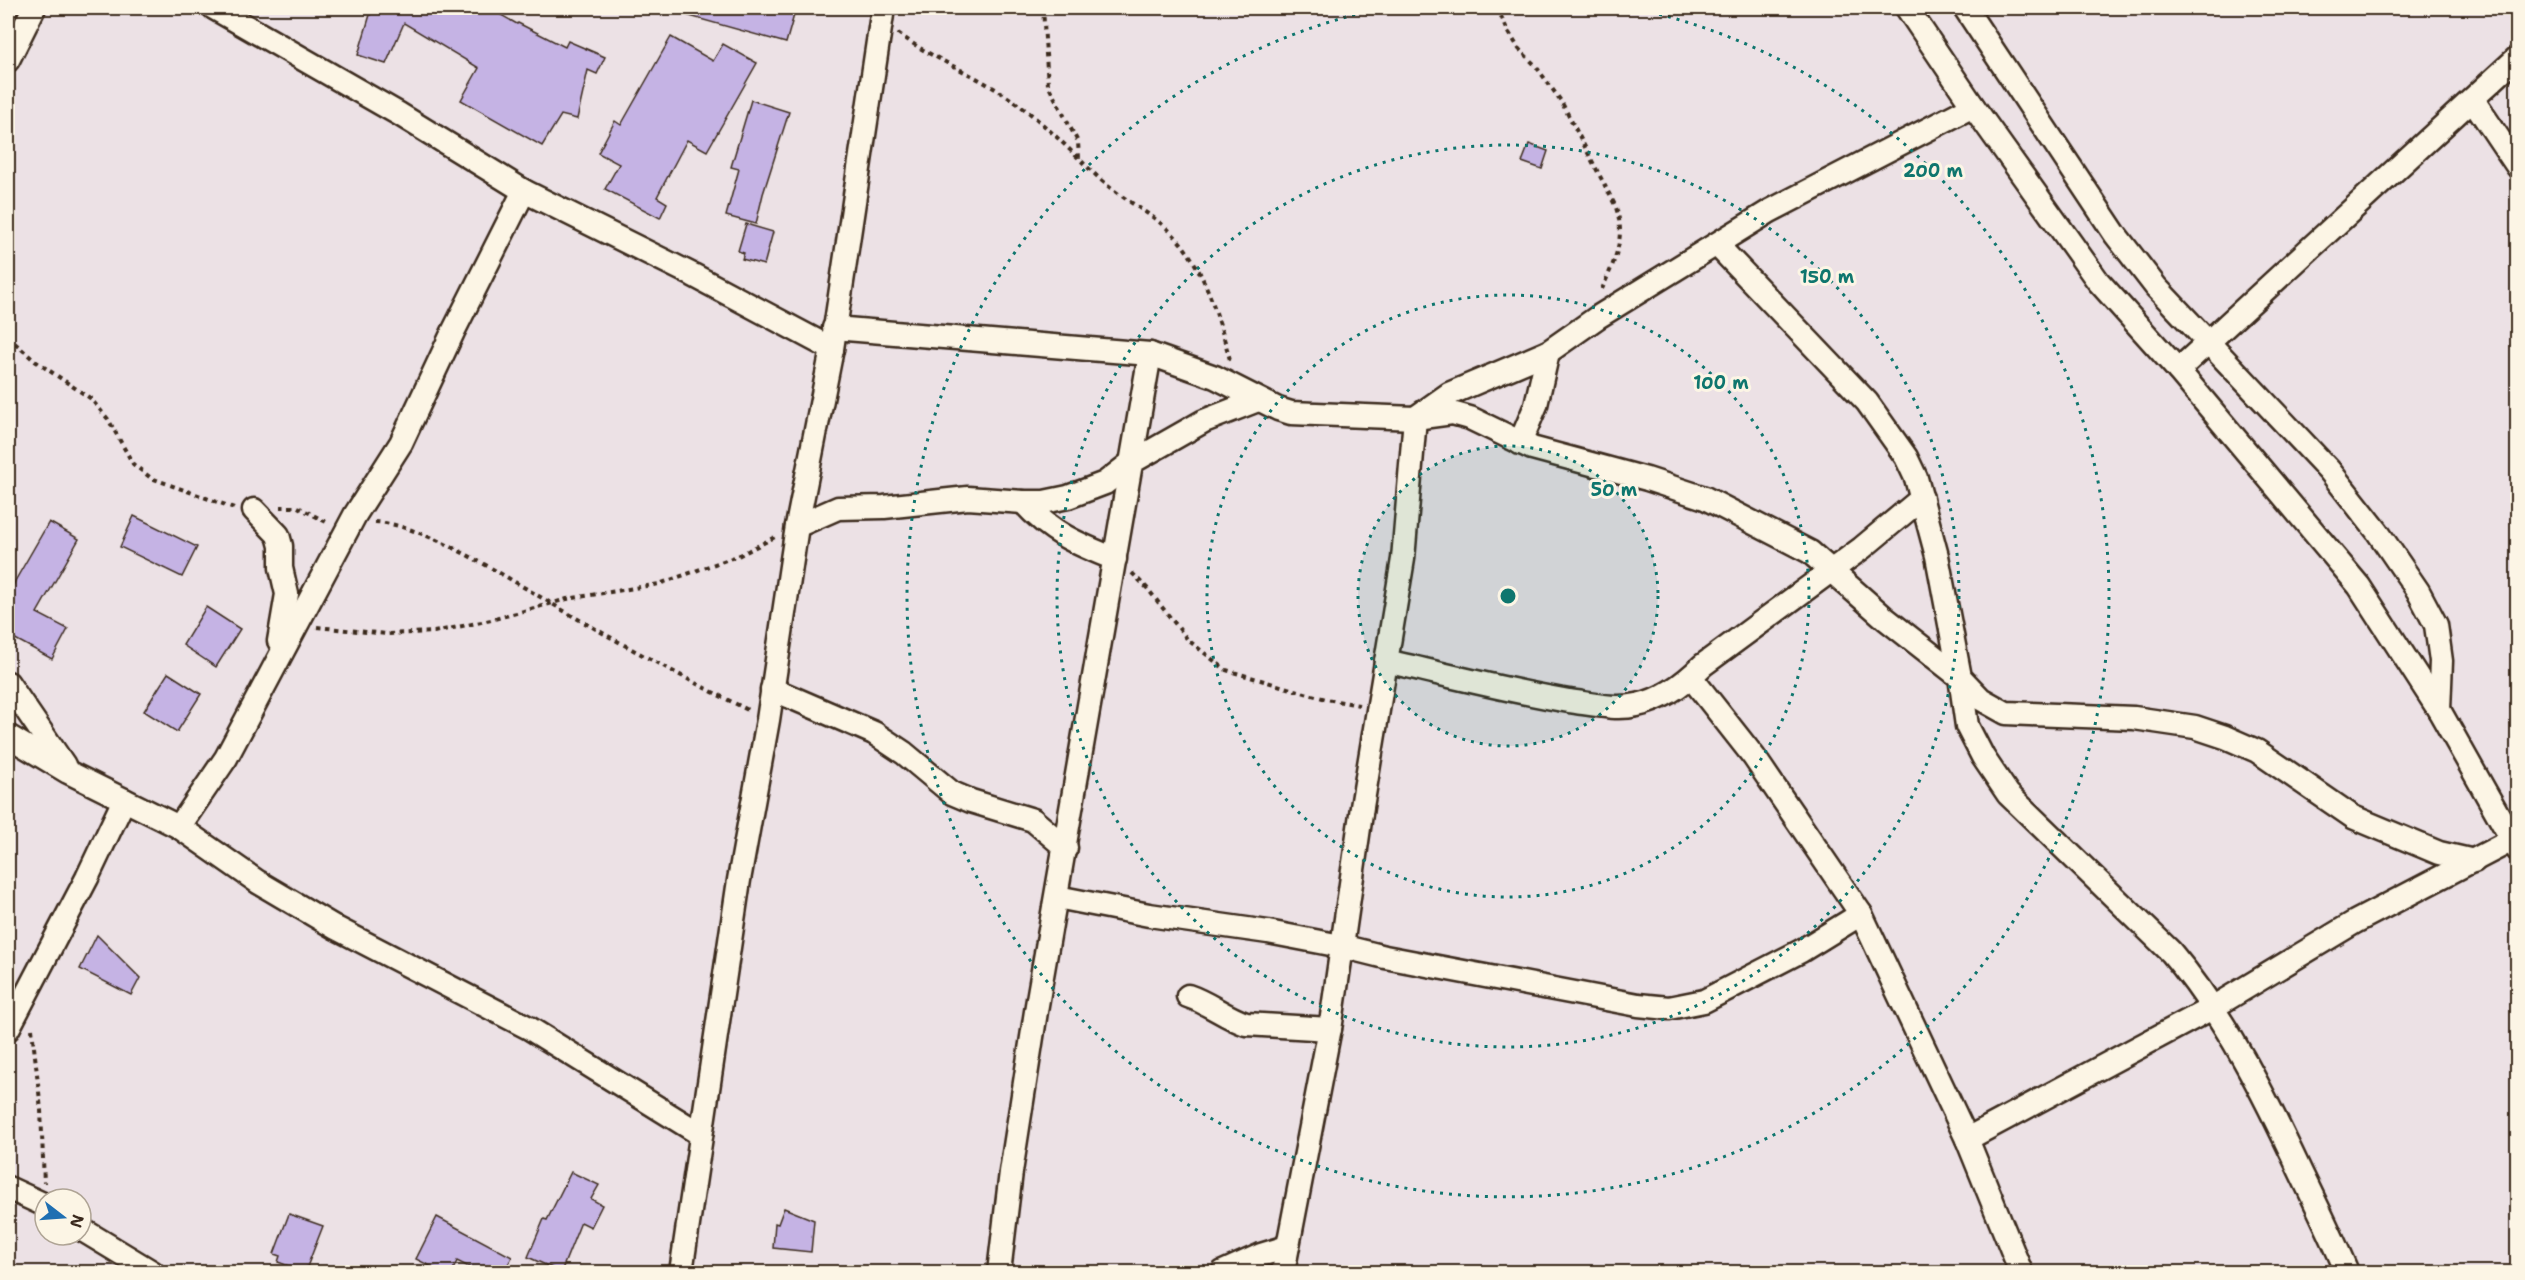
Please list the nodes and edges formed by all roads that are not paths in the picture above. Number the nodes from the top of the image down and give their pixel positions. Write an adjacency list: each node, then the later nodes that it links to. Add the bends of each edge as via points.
1 (34, 8): 7 (street)
2 (214, 8): 11 (street)
3 (1907, 8): 9 (street)
4 (1965, 8): 14 (street, via 2115,234)
5 (882, 14): 13 (street)
6 (2517, 57): 8 (street)
7 (8, 60)
8 (2473, 100): 10 (street); 14 (street)
9 (1973, 106): 12 (street, via 1770,211); 17 (street, via 2098,281)
10 (2517, 167)
11 (524, 191): 13 (street, via 693,275); 28 (street, via 411,423 350,524)
12 (1717, 245): 15 (street); 22 (street, via 1867,402 1906,457)
13 (833, 338): 16 (street); 25 (street)
14 (2208, 344): 17 (street); 34 (street, via 2329,470 2418,591 2436,625 2441,661)
15 (1548, 352): 19 (street, via 1449,394); 20 (street, via 1536,405)
16 (1149, 354): 18 (street, via 1215,376); 21 (street)
17 (2178, 369): 34 (street, via 2359,586)
18 (1248, 395): 19 (street, via 1278,410 1304,415); 21 (street)
19 (1414, 418): 20 (street, via 1452,413); 29 (street, via 1403,559)
20 (1520, 443): 27 (street, via 1706,498 1810,552)
21 (1132, 462): 23 (street, via 1105,483 1086,491 1044,502); 26 (street)
22 (1922, 498): 27 (street); 31 (street)
23 (1023, 502): 25 (street, via 968,498 838,508); 26 (street, via 1065,538)
24 (254, 510): 28 (street, via 278,535 281,546 280,568 287,594)
25 (797, 526): 33 (street)
26 (1115, 559): 40 (street)
27 (1831, 571): 30 (street); 31 (street)
28 (276, 661): 38 (street, via 226,758)
29 (1386, 661): 30 (street, via 1609,707 1651,701); 44 (street)
30 (1691, 677): 43 (street, via 1754,757)
31 (1960, 677): 41 (street, via 1981,699 2006,713 2134,718 2195,727 2235,740 2353,817 2439,853); 46 (street, via 1967,726 2008,794 2171,952)
32 (8, 683): 36 (street)
33 (772, 689): 40 (street, via 874,733 952,793 1033,820); 49 (street)
34 (2439, 710): 39 (street)
35 (8, 736): 36 (street)
36 (68, 772): 37 (street)
37 (124, 800): 38 (street); 47 (street)
38 (179, 827): 49 (street, via 258,882 529,1028)
39 (2516, 842): 41 (street)
40 (1066, 848): 42 (street)
41 (2474, 861): 46 (street, via 2355,922)
42 (1057, 897): 44 (street); 57 (street, via 1013,1161)
43 (1861, 914): 44 (street, via 1801,951 1704,1001 1669,1008 1420,964); 50 (street)
44 (1341, 946): 48 (street)
45 (1188, 996): 48 (street, via 1246,1024)
46 (2212, 1008): 50 (street); 61 (street, via 2280,1127)
47 (8, 1029)
48 (1330, 1029): 54 (street)
49 (700, 1134): 56 (street)
50 (1967, 1139): 60 (street)
51 (8, 1188): 52 (street)
52 (33, 1195)
53 (93, 1236): 55 (street)
54 (1287, 1247): 58 (street); 59 (street)
55 (152, 1272)
56 (681, 1272)
57 (999, 1272)
58 (1223, 1272)
59 (1283, 1272)
60 (2021, 1272)
61 (2347, 1272)

